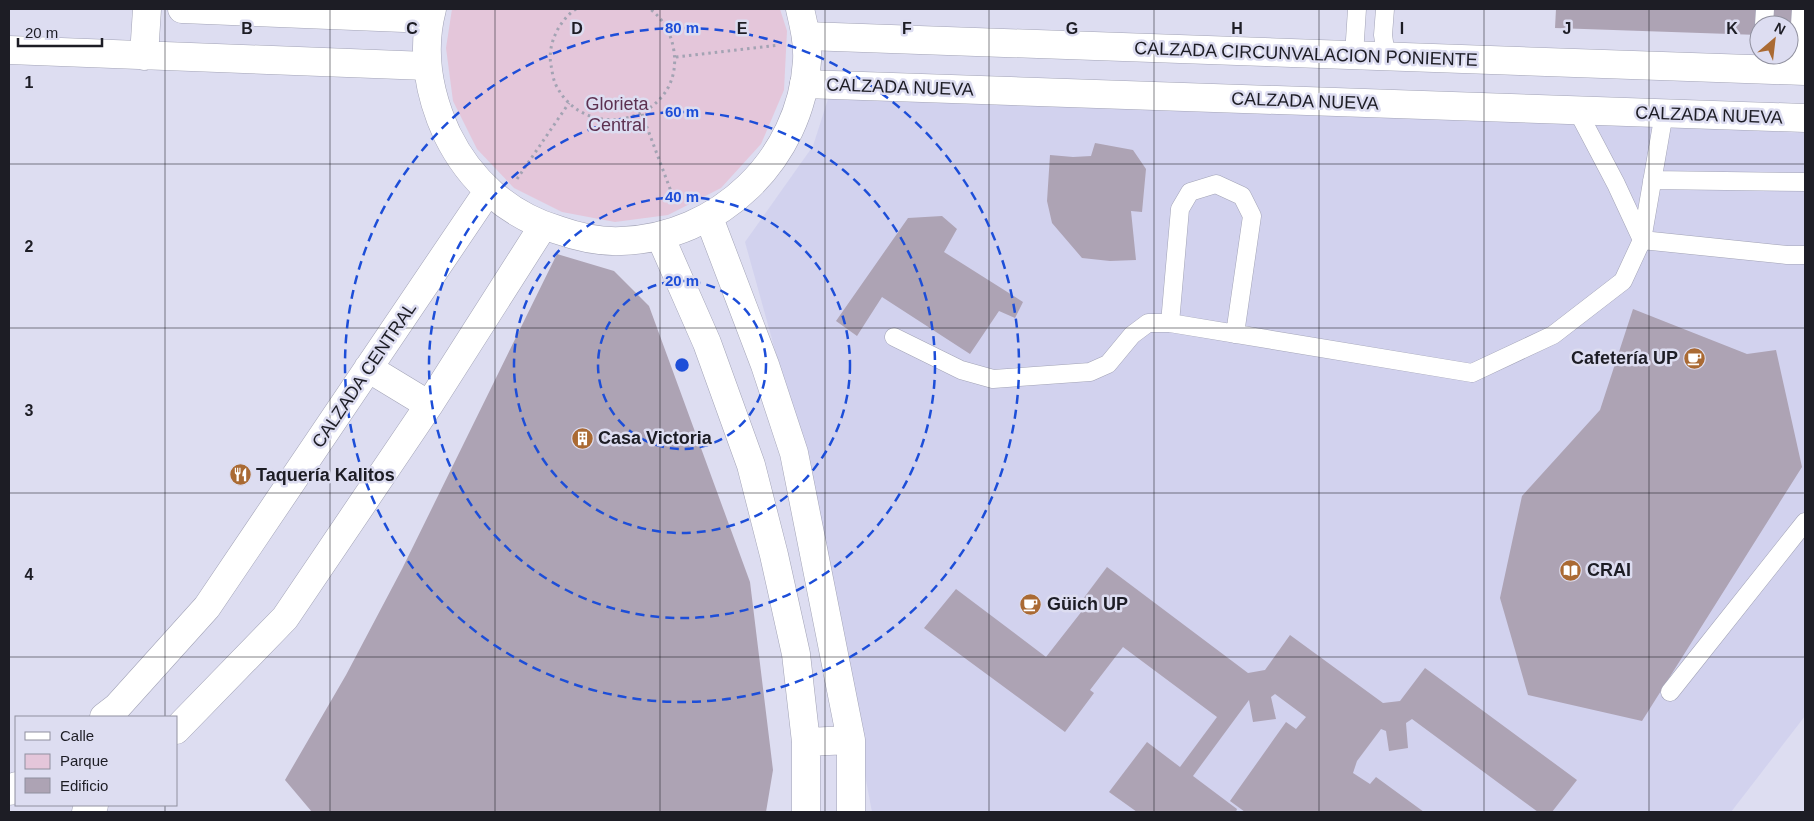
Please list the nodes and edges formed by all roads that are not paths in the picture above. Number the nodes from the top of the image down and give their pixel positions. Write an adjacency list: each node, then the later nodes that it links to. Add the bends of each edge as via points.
1 (147, 9): 11 (street)
2 (182, 9): 7 (street)
3 (800, 9): 8 (street)
4 (1357, 9): 10 (lane)
5 (1385, 9): 12 (lane)
6 (1801, 9): 16 (lane)
7 (431, 14): 15 (street)
8 (806, 39): 10 (street, CALZADA CIRCUNVALACION PONIENTE); 17 (street)
9 (9, 50): 11 (street)
10 (1354, 55): 12 (street, CALZADA CIRCUNVALACION PONIENTE)
11 (144, 56): 15 (street)
12 (1386, 56): 13 (street, CALZADA CIRCUNVALACION PONIENTE)
13 (1749, 62)
14 (1776, 65): 16 (street, CALZADA CIRCUNVALACION PONIENTE)
15 (427, 66): 23 (street, via 437,112 458,155)
16 (1801, 71)
17 (804, 84): 18 (street, CALZADA NUEVA); 25 (street, via 786,138 766,170 740,197)
18 (1577, 110): 19 (street, CALZADA NUEVA); 26 (lane)
19 (1664, 113): 20 (street, CALZADA NUEVA); 21 (lane)
20 (1805, 118)
21 (1652, 180): 22 (lane); 26 (lane)
22 (1805, 182)
23 (495, 197): 24 (street); 31 (street, CALZADA CENTRAL)
24 (543, 226): 25 (street, via 581,237 620,241); 32 (street)
25 (685, 228): 37 (street, via 765,365 794,453); 38 (street, via 707,344 751,465 774,555 796,654)
26 (1642, 240): 27 (lane); 29 (lane, via 1623,281 1554,335 1472,373)
27 (1805, 255)
28 (1170, 323): 29 (lane); 29 (lane, via 1180,209 1190,192 1216,184 1242,196 1252,216); 30 (lane, via 1148,323 1132,335 1108,364 1090,372 993,379 961,370)
29 (1236, 334)
30 (894, 337)
31 (368, 368): 32 (street); 35 (street, CALZADA CENTRAL, via 207,607 118,707)
32 (429, 405): 36 (street, via 285,618)
33 (1805, 522): 34 (lane)
34 (1670, 692)
35 (105, 716)
36 (178, 728)
37 (851, 740): 38 (street); 40 (street)
38 (806, 742): 39 (street)
39 (806, 812)
40 (851, 812)

